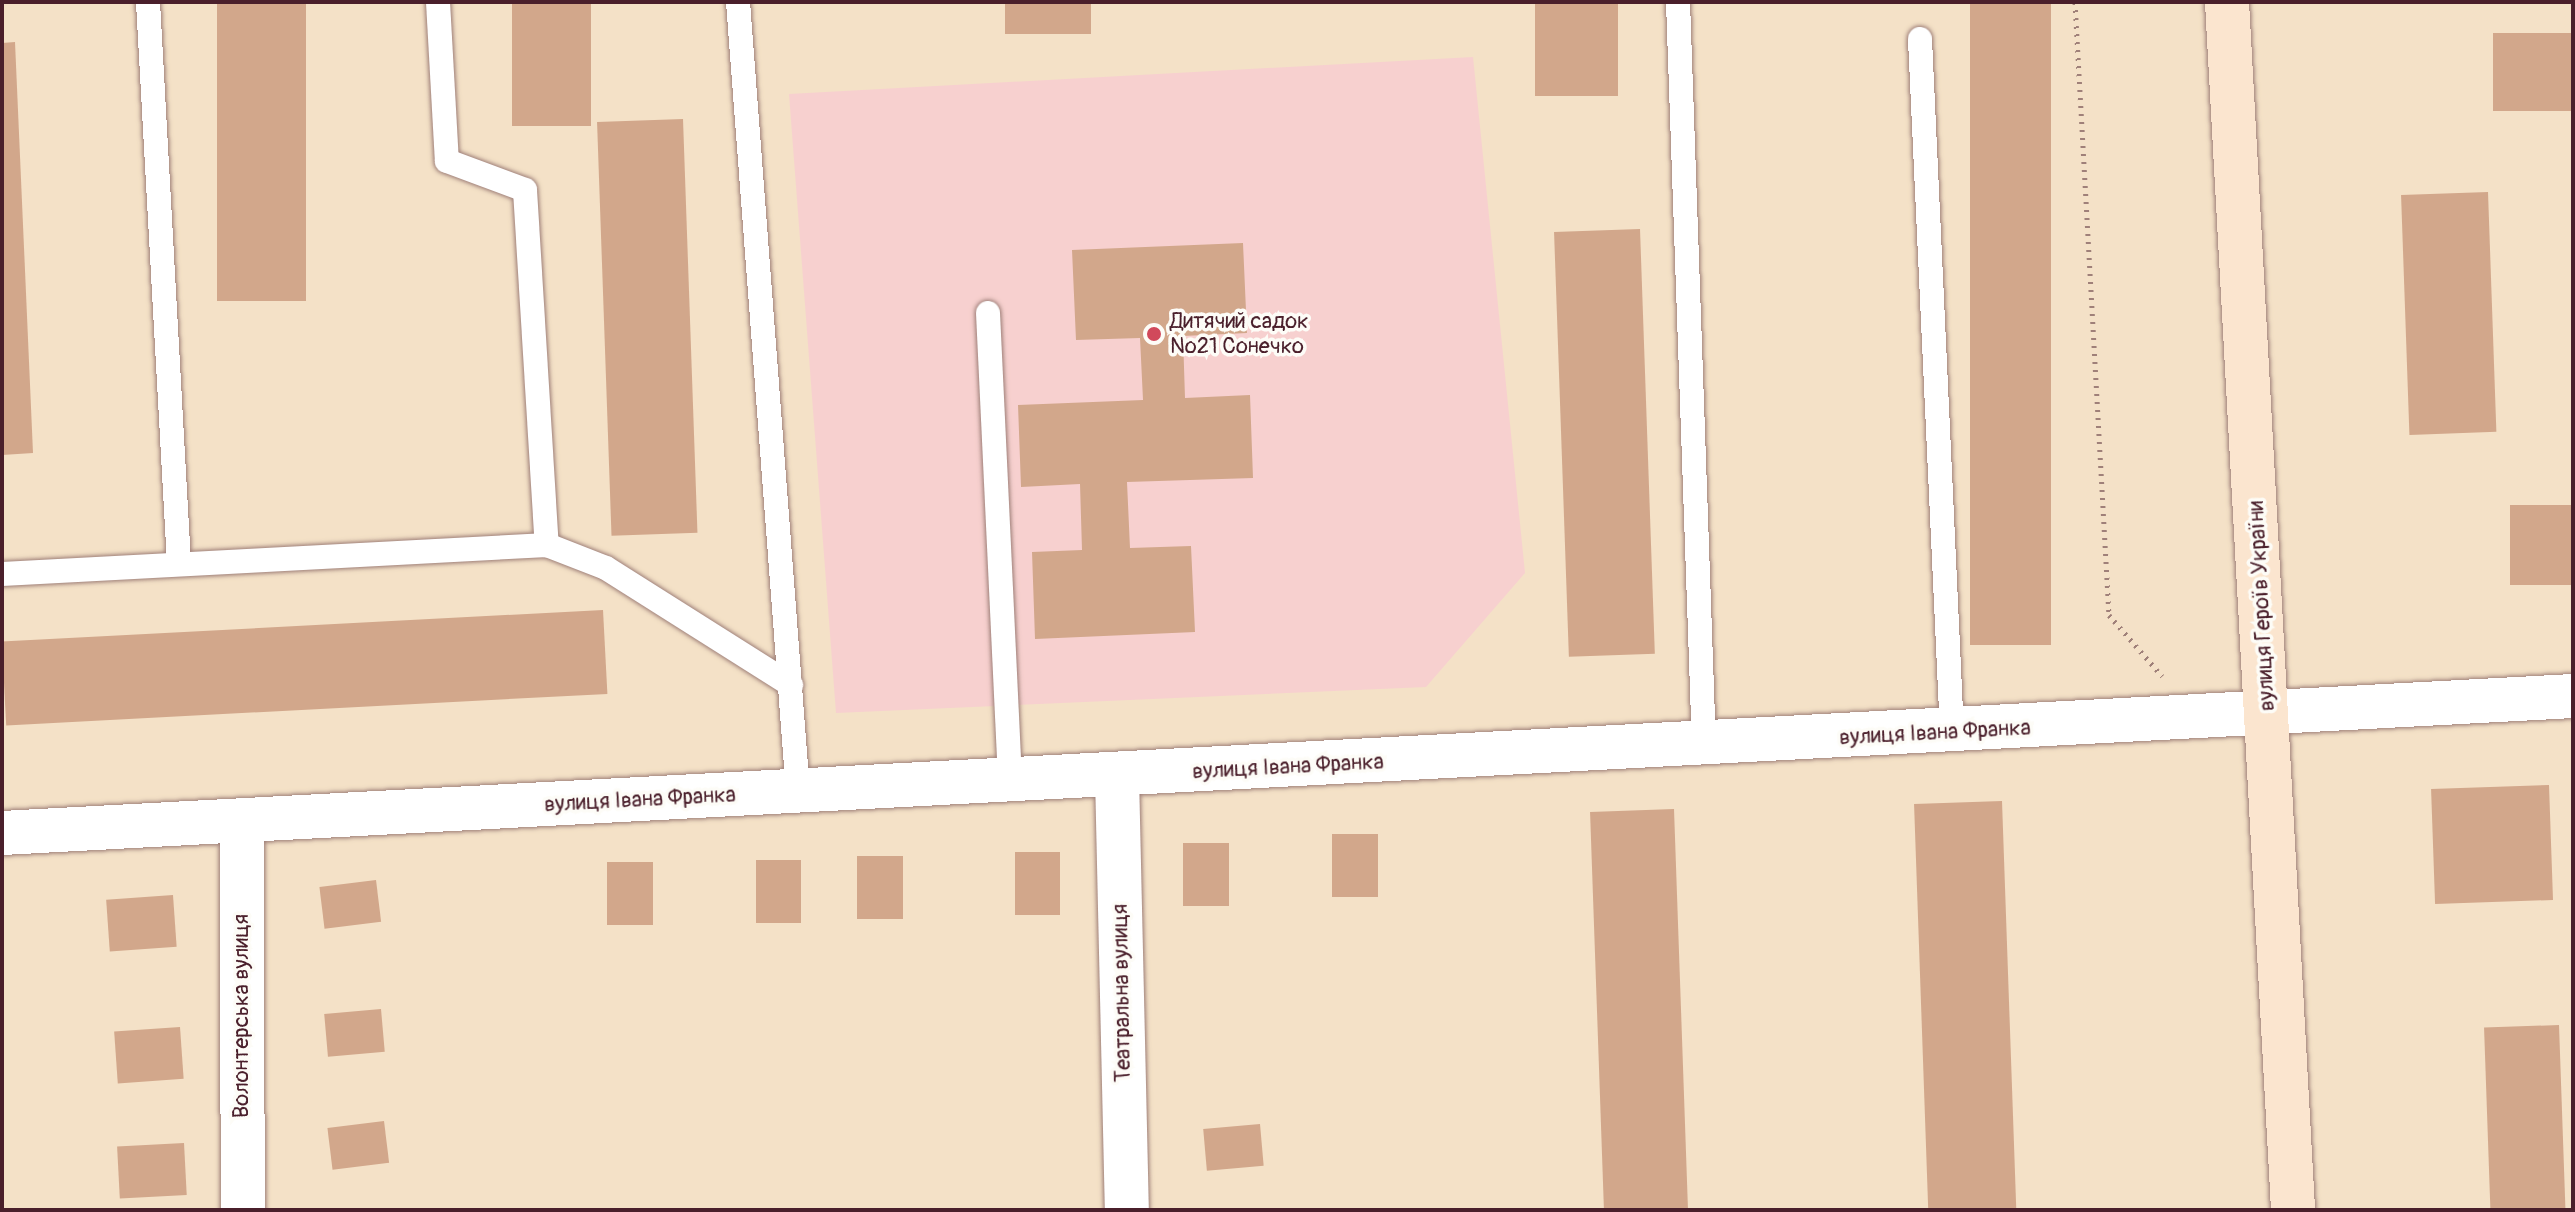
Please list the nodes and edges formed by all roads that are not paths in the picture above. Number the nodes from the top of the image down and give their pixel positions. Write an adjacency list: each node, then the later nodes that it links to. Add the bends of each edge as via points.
1 (148, 2): 9 (lane)
2 (438, 2): 8 (lane, via 447,161 525,190)
3 (738, 2): 11 (lane)
4 (1678, 2): 15 (lane)
5 (2227, 2): 13 (street, вулиця Героїв України)
6 (1920, 39): 14 (lane)
7 (988, 313): 17 (lane)
8 (547, 545): 9 (lane); 11 (lane, via 606,568)
9 (179, 564): 10 (lane)
10 (2, 574)
11 (791, 685): 18 (lane)
12 (2573, 696): 13 (street, вулиця Івана Франка)
13 (2268, 716): 14 (street, вулиця Івана Франка); 23 (street, вулиця Героїв України)
14 (1952, 733): 15 (street, вулиця Івана Франка)
15 (1704, 745): 16 (street, вулиця Івана Франка)
16 (1117, 776): 17 (street, вулиця Івана Франка); 22 (street, Театральна вулиця)
17 (1010, 781): 18 (street, вулиця Івана Франка)
18 (798, 792): 19 (street, вулиця Івана Франка)
19 (242, 821): 20 (street, вулиця Івана Франка); 21 (street, Волонтерська вулиця)
20 (2, 833)
21 (243, 1210)
22 (1127, 1210)
23 (2293, 1210)

